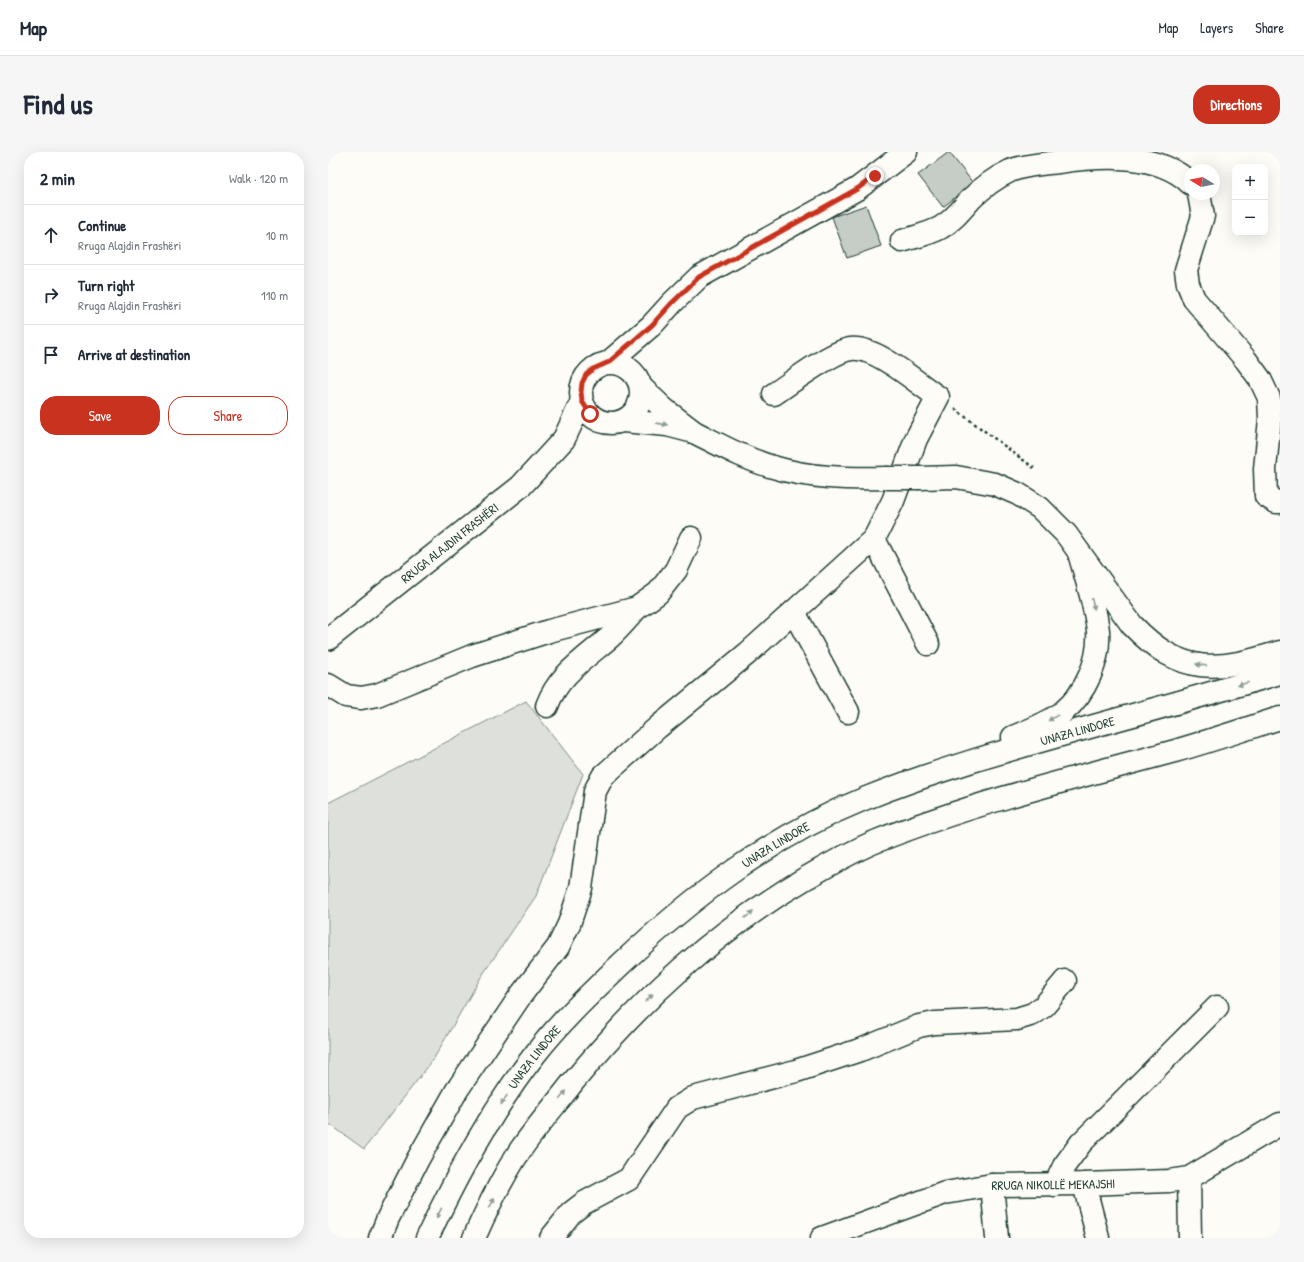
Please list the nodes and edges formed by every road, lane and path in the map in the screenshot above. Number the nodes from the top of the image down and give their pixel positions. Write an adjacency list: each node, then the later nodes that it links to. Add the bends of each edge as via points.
1 (906, 152): 5 (main road, RRUGA ALAJDIN FRASHËRI, via 857,189 699,277)
2 (1184, 176): 4 (main road, via 1162,163 1111,155 1011,170 991,182 940,229)
3 (1200, 200): 16 (main road, via 1203,216 1186,270 1188,284 1194,299 1251,366 1269,398 1266,496)
4 (902, 241)
5 (652, 325): 6 (main road, RRUGA ALAJDIN FRASHËRI); 7 (main road, RRUGA ALAJDIN FRASHËRI)
6 (609, 362): 7 (main road, via 624,365); 10 (main road, RRUGA ALAJDIN FRASHËRI, via 586,375 582,383)
7 (636, 378): 11 (main road, RRUGA ALAJDIN FRASHËRI, via 641,397 634,412); 13 (main road, via 664,409)
8 (774, 394): 9 (main road, via 833,356 850,349 865,350 882,359)
9 (938, 397): 15 (path); 18 (main road, via 916,439 893,501)
10 (582, 401): 12 (main road, via 590,414); 14 (main road, RRUGA ALAJDIN FRASHËRI)
11 (623, 421): 12 (main road, RRUGA ALAJDIN FRASHËRI); 13 (main road, one-way to 13, via 667,425)
12 (602, 422): 14 (main road, RRUGA ALAJDIN FRASHËRI)
13 (694, 432): 19 (main road, bridge, via 744,457 787,471 852,478 956,477 1007,489 1040,508 1066,534)
14 (564, 439): 22 (main road, RRUGA ALAJDIN FRASHËRI, via 521,486)
15 (1034, 468)
16 (1280, 502)
17 (691, 538): 20 (main road, via 676,570 658,593)
18 (874, 539): 21 (main road); 23 (main road)
19 (1079, 553): 24 (main road, one-way to 19, via 1220,667 1194,664 1166,655 1132,625); 32 (main road, one-way to 32, via 1095,614 1097,649 1093,668 1085,684 1077,697 1062,712 1046,722 1002,741 842,801 779,833 714,874 658,918 596,977 548,1028)
20 (637, 608): 26 (main road, via 549,631 472,656 378,694 361,698 346,696); 27 (main road, via 611,636 561,680 552,692)
21 (794, 612): 28 (main road); 38 (main road, via 603,776 595,791 581,888 558,947 521,994 457,1090 418,1159)
22 (328, 638)
23 (928, 644)
24 (1280, 652)
25 (1280, 673): 32 (main road, UNAZA LINDORE, one-way to 32, via 979,758 862,800 810,824 750,858 698,895 590,994)
26 (328, 685)
27 (547, 706)
28 (848, 712)
29 (1275, 722): 40 (main road, one-way to 29, via 520,1150 630,1017 674,974 719,936 777,895 838,860 876,842 945,817 1032,789)
30 (1065, 981): 41 (main road, via 1044,1006 1033,1014 1017,1019 919,1026 863,1049 796,1071 684,1102 677,1108 629,1179 584,1203 571,1213)
31 (1217, 1007): 37 (main road, via 1081,1143 1064,1166)
32 (537, 1053): 39 (main road, UNAZA LINDORE, one-way to 39, via 465,1162)
33 (1280, 1124): 34 (main road, RRUGA NIKOLLË MEKAJSHI)
34 (1189, 1178): 35 (main road, RRUGA NIKOLLË MEKAJSHI); 45 (main road)
35 (1084, 1184): 37 (main road, RRUGA NIKOLLË MEKAJSHI); 44 (main road)
36 (992, 1185): 37 (main road, RRUGA NIKOLLË MEKAJSHI); 42 (main road, RRUGA NIKOLLË MEKAJSHI, via 945,1194); 43 (main road)
37 (1055, 1185)
38 (380, 1238)
39 (427, 1238)
40 (474, 1238)
41 (551, 1238)
42 (822, 1238)
43 (997, 1238)
44 (1098, 1238)
45 (1190, 1238)

